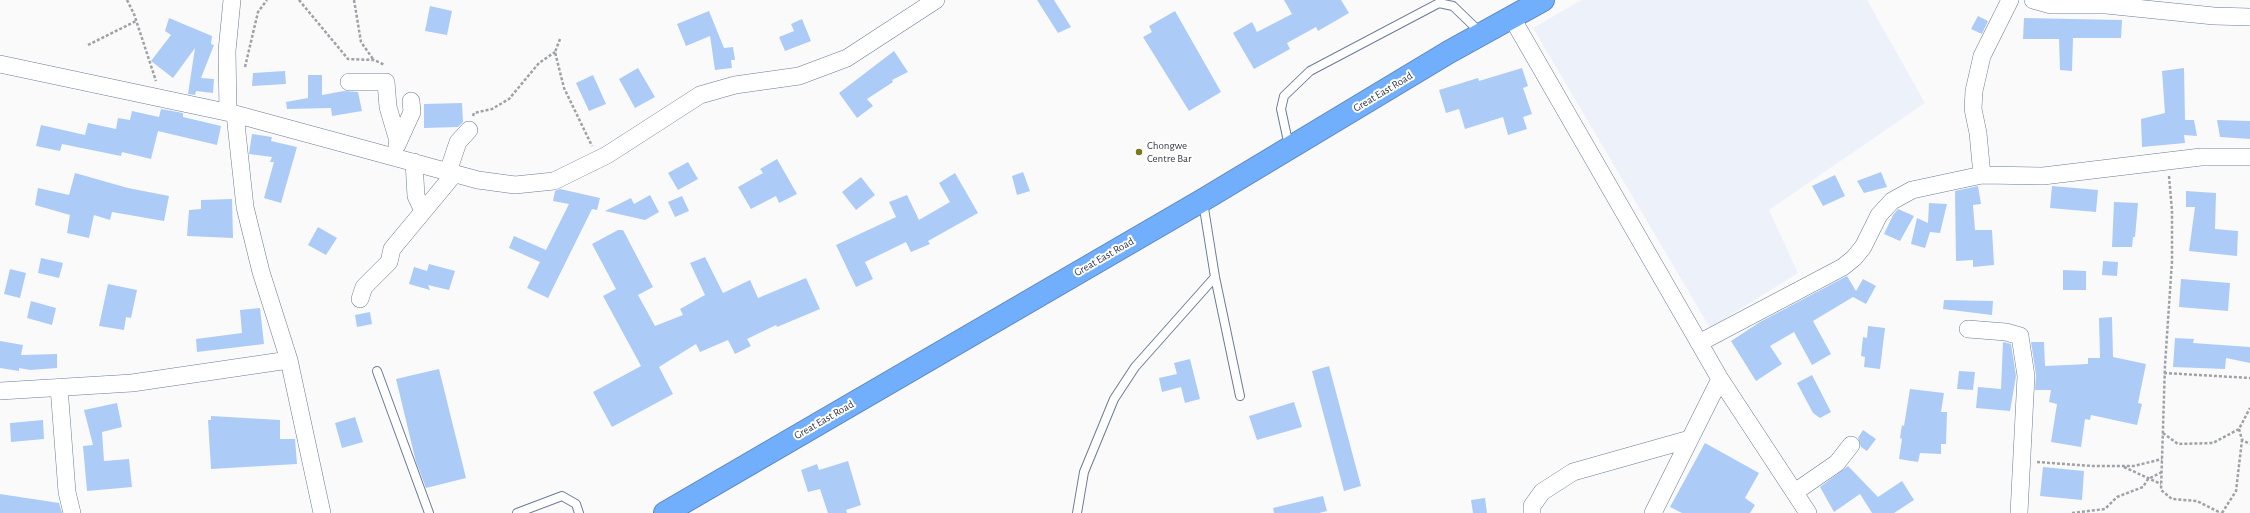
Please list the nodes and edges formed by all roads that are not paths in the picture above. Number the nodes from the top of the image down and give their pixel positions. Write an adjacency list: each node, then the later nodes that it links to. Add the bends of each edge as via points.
1 (232, 0): 12 (street, via 228,51)
2 (936, 0): 18 (street, via 847,58 799,76 735,85 700,95 598,159 554,181 515,185 478,180)
3 (1543, 0): 7 (highway, Great East Road)
4 (2010, 0): 19 (street, via 1982,56 1974,91 1973,109)
5 (2033, 0): 6 (street, via 2051,5 2106,5)
6 (2250, 17)
7 (1512, 18): 8 (highway, Great East Road); 25 (street)
8 (1482, 34): 15 (highway, Great East Road); 15 (lane, via 1453,6 1440,3 1310,71 1284,96 1281,109)
9 (0, 64): 12 (street)
10 (349, 82): 14 (street, via 386,82)
11 (411, 102): 14 (street, via 412,112)
12 (232, 113): 14 (street); 26 (street, via 245,207 261,272)
13 (469, 130): 18 (street, via 458,142)
14 (395, 149): 17 (street)
15 (1289, 149): 20 (highway, Great East Road)
16 (2250, 157): 19 (street, via 2201,157 2043,176)
17 (414, 162): 18 (street); 21 (street, via 416,196)
18 (451, 172): 21 (street)
19 (1982, 175): 25 (street, via 1912,190 1892,201 1879,215 1863,247 1843,267)
20 (1203, 200): 22 (lane); 40 (highway, Great East Road)
21 (423, 211): 23 (street, via 392,249 389,262 364,287)
22 (1215, 277): 31 (lane); 41 (lane, via 1135,367 1114,399 1084,472)
23 (360, 299)
24 (1968, 329): 45 (street, via 2006,332 2020,336 2026,376)
25 (1699, 343): 28 (street)
26 (289, 360): 29 (street, via 132,383); 36 (street)
27 (377, 371): 37 (lane)
28 (1720, 379): 32 (street); 34 (street)
29 (59, 387): 30 (street); 35 (street, via 67,492)
30 (0, 391)
31 (1240, 396)
32 (1690, 438): 42 (street, via 1573,472 1542,492 1532,506); 43 (street)
33 (1851, 445): 34 (street, via 1837,463)
34 (1795, 492): 44 (street)
35 (72, 513)
36 (322, 513)
37 (429, 513)
38 (517, 513): 39 (lane, via 562,496 576,504)
39 (579, 513)
40 (664, 513)
41 (1077, 513)
42 (1532, 513)
43 (1653, 513)
44 (1808, 513)
45 (2019, 513)

